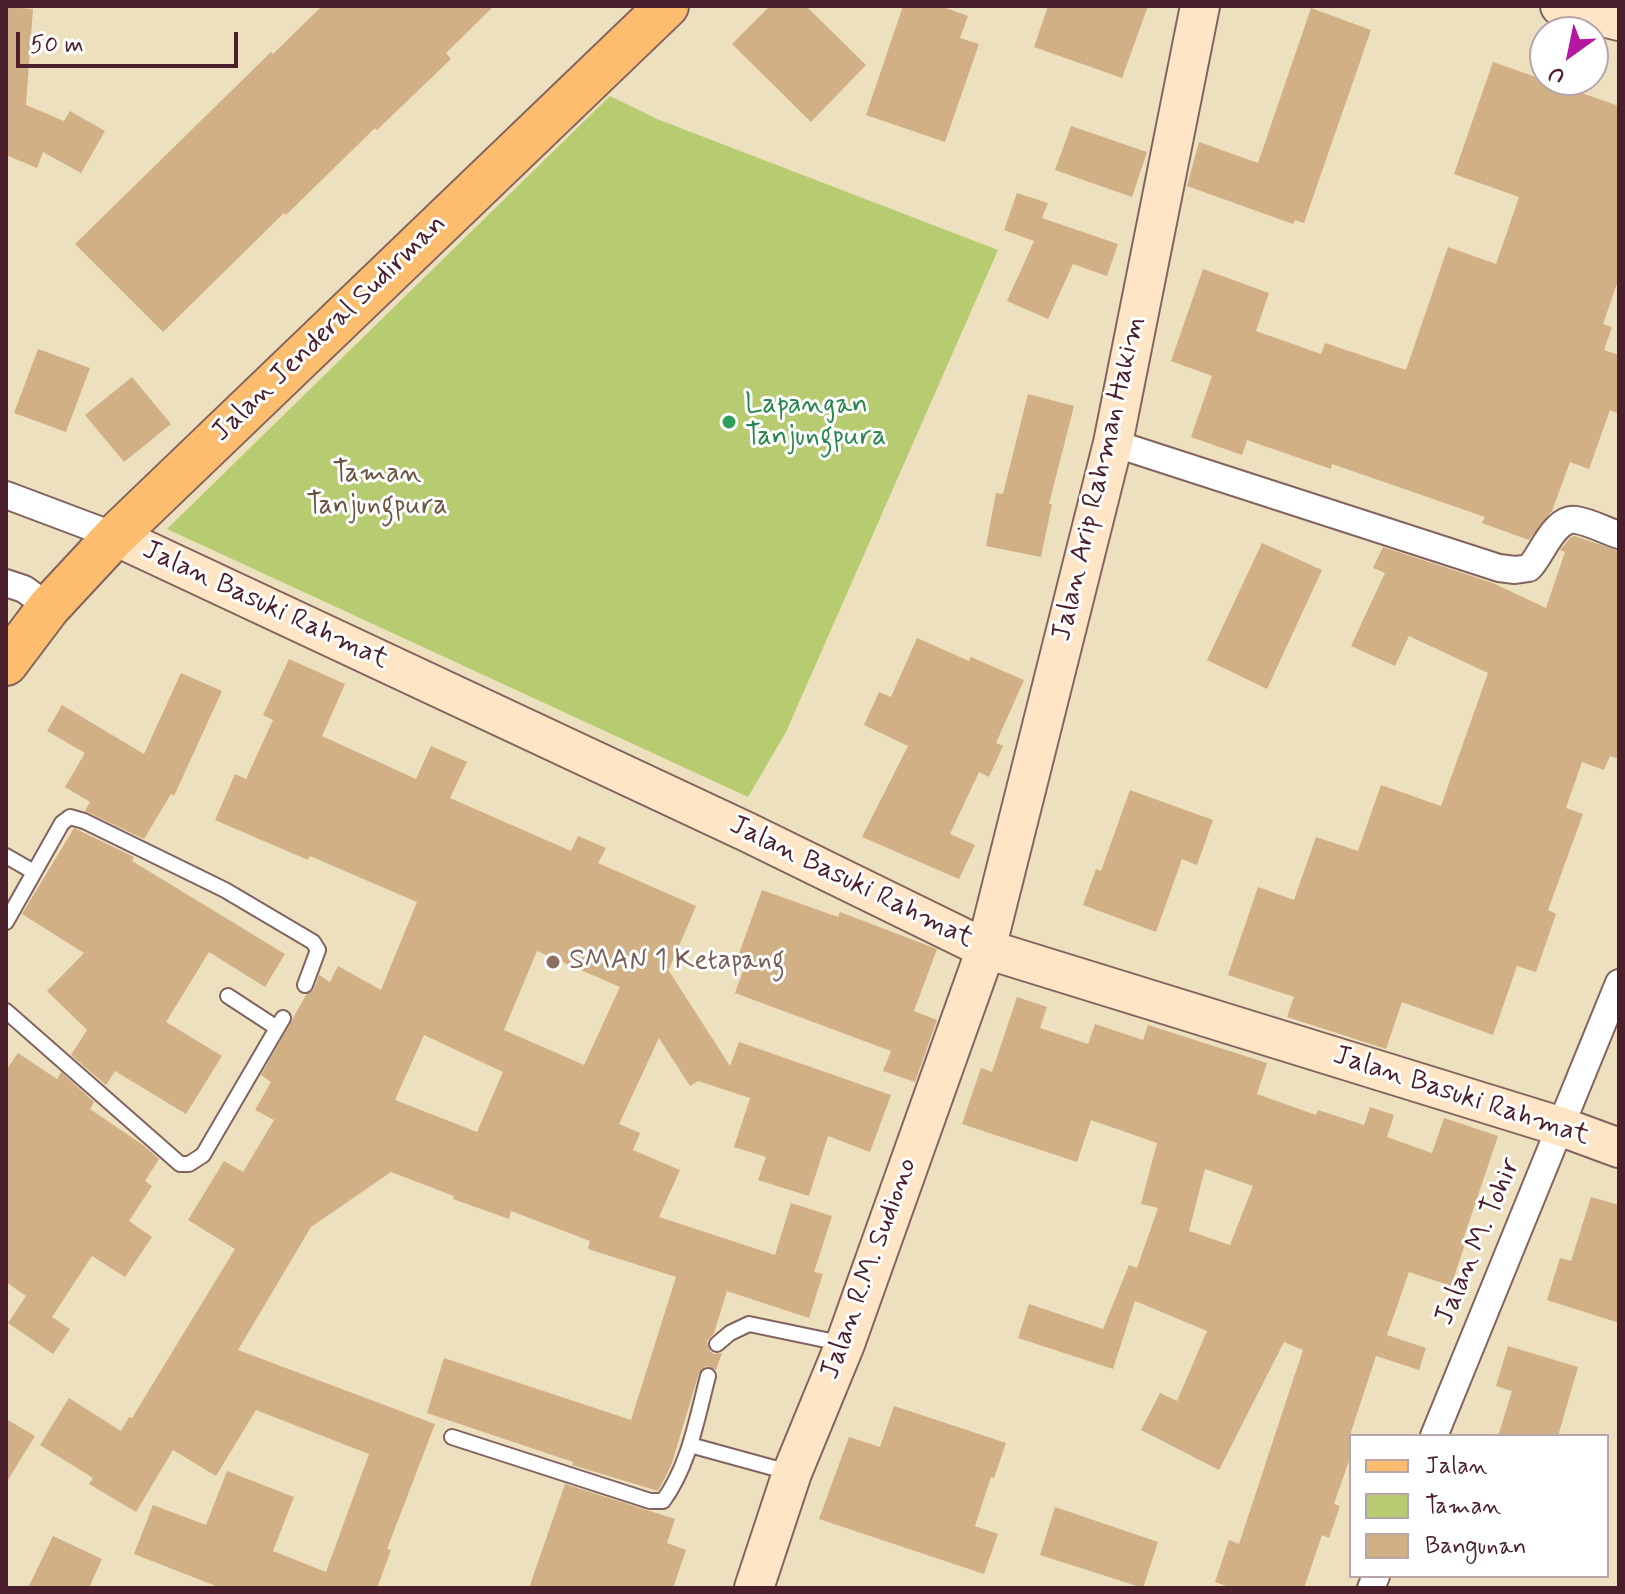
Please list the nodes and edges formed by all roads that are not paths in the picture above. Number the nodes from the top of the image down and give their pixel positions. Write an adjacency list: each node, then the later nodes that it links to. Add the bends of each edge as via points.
1 (667, 6): 8 (main road, Jalan Jenderal Sudirman)
2 (1200, 6): 5 (street, Jalan Arip Rahman Hakim)
3 (1560, 6): 4 (street)
4 (1619, 21)
5 (1113, 443): 7 (street, via 1499,568 1529,568 1559,525 1568,521); 15 (street, Jalan Arip Rahman Hakim)
6 (6, 495): 8 (street)
7 (1619, 535)
8 (115, 536): 10 (main road, Jalan Jenderal Sudirman); 15 (street, Jalan Basuki Rahmat)
9 (6, 583): 10 (street)
10 (49, 607): 11 (main road, Jalan Jenderal Sudirman)
11 (6, 664)
12 (6, 856): 13 (lane)
13 (34, 872): 14 (lane); 17 (lane, via 62,823 70,817 84,821 225,890 313,942 318,950)
14 (6, 922)
15 (986, 949): 20 (street, Jalan Basuki Rahmat); 23 (street, Jalan R.M. Sudiono)
16 (1619, 983): 20 (street, Jalan M. Tohir)
17 (305, 985)
18 (228, 996): 19 (lane, via 280,1023 203,1155 189,1164 180,1164)
19 (6, 1011)
20 (1562, 1127): 21 (street, Jalan Basuki Rahmat); 25 (street, Jalan M. Tohir)
21 (1619, 1148)
22 (717, 1344): 23 (lane, via 749,1324)
23 (845, 1344): 28 (street, Jalan R.M. Sudiono)
24 (708, 1376): 27 (lane)
25 (1435, 1434)
26 (452, 1437): 27 (lane, via 650,1501 663,1501 670,1492)
27 (690, 1445): 28 (lane)
28 (792, 1473): 29 (street, Jalan R.M. Sudiono)
29 (754, 1588)

